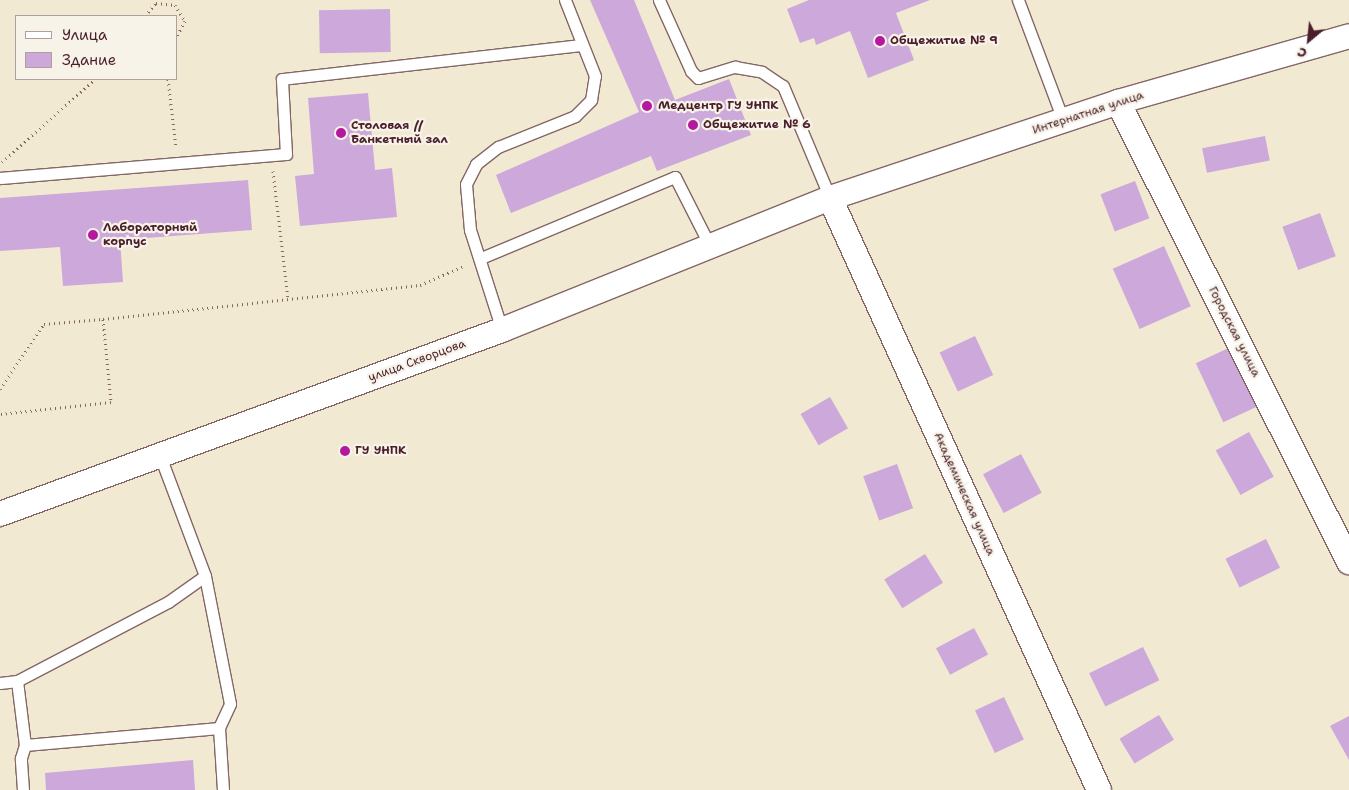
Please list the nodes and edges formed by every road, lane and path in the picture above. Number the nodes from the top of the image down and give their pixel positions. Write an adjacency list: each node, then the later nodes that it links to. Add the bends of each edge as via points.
1 (565, 0): 8 (lane)
2 (659, 0): 17 (lane, via 691,71 698,78 735,67 762,72 783,86)
3 (1018, 0): 12 (lane)
4 (163, 1): 5 (path, via 150,7); 6 (path, via 175,5 183,15 184,28)
5 (146, 15)
6 (178, 36)
7 (1349, 36): 11 (street, Интернатная улица)
8 (582, 45): 13 (lane, via 282,79 286,154); 19 (lane, via 595,76 592,100 575,116 498,147 476,164 466,184 470,230)
9 (94, 80): 15 (path)
10 (168, 80): 14 (path)
11 (1118, 102): 12 (street, Интернатная улица); 27 (street, Городская улица)
12 (1063, 120): 17 (street, Интернатная улица)
13 (271, 155): 14 (lane); 20 (path)
14 (177, 163): 16 (lane)
15 (0, 164)
16 (0, 178)
17 (830, 198): 18 (street, улица Скворцова); 35 (street, Академическая улица)
18 (709, 244): 19 (lane, via 675,177); 22 (street, улица Скворцова)
19 (481, 258): 20 (path, via 420,285); 22 (lane)
20 (288, 299): 21 (path)
21 (103, 319): 23 (path, via 44,324); 24 (path, via 111,402)
22 (502, 330): 25 (street, улица Скворцова)
23 (0, 389)
24 (0, 414)
25 (160, 456): 26 (street, улица Скворцова); 28 (lane)
26 (0, 514)
27 (1349, 562)
28 (205, 576): 29 (lane, via 168,602); 31 (lane, via 230,704)
29 (17, 682): 30 (lane); 32 (lane)
30 (0, 683)
31 (219, 728): 32 (lane); 34 (lane)
32 (25, 745): 33 (lane, via 21,758)
33 (23, 790)
34 (223, 790)
35 (1098, 790)

